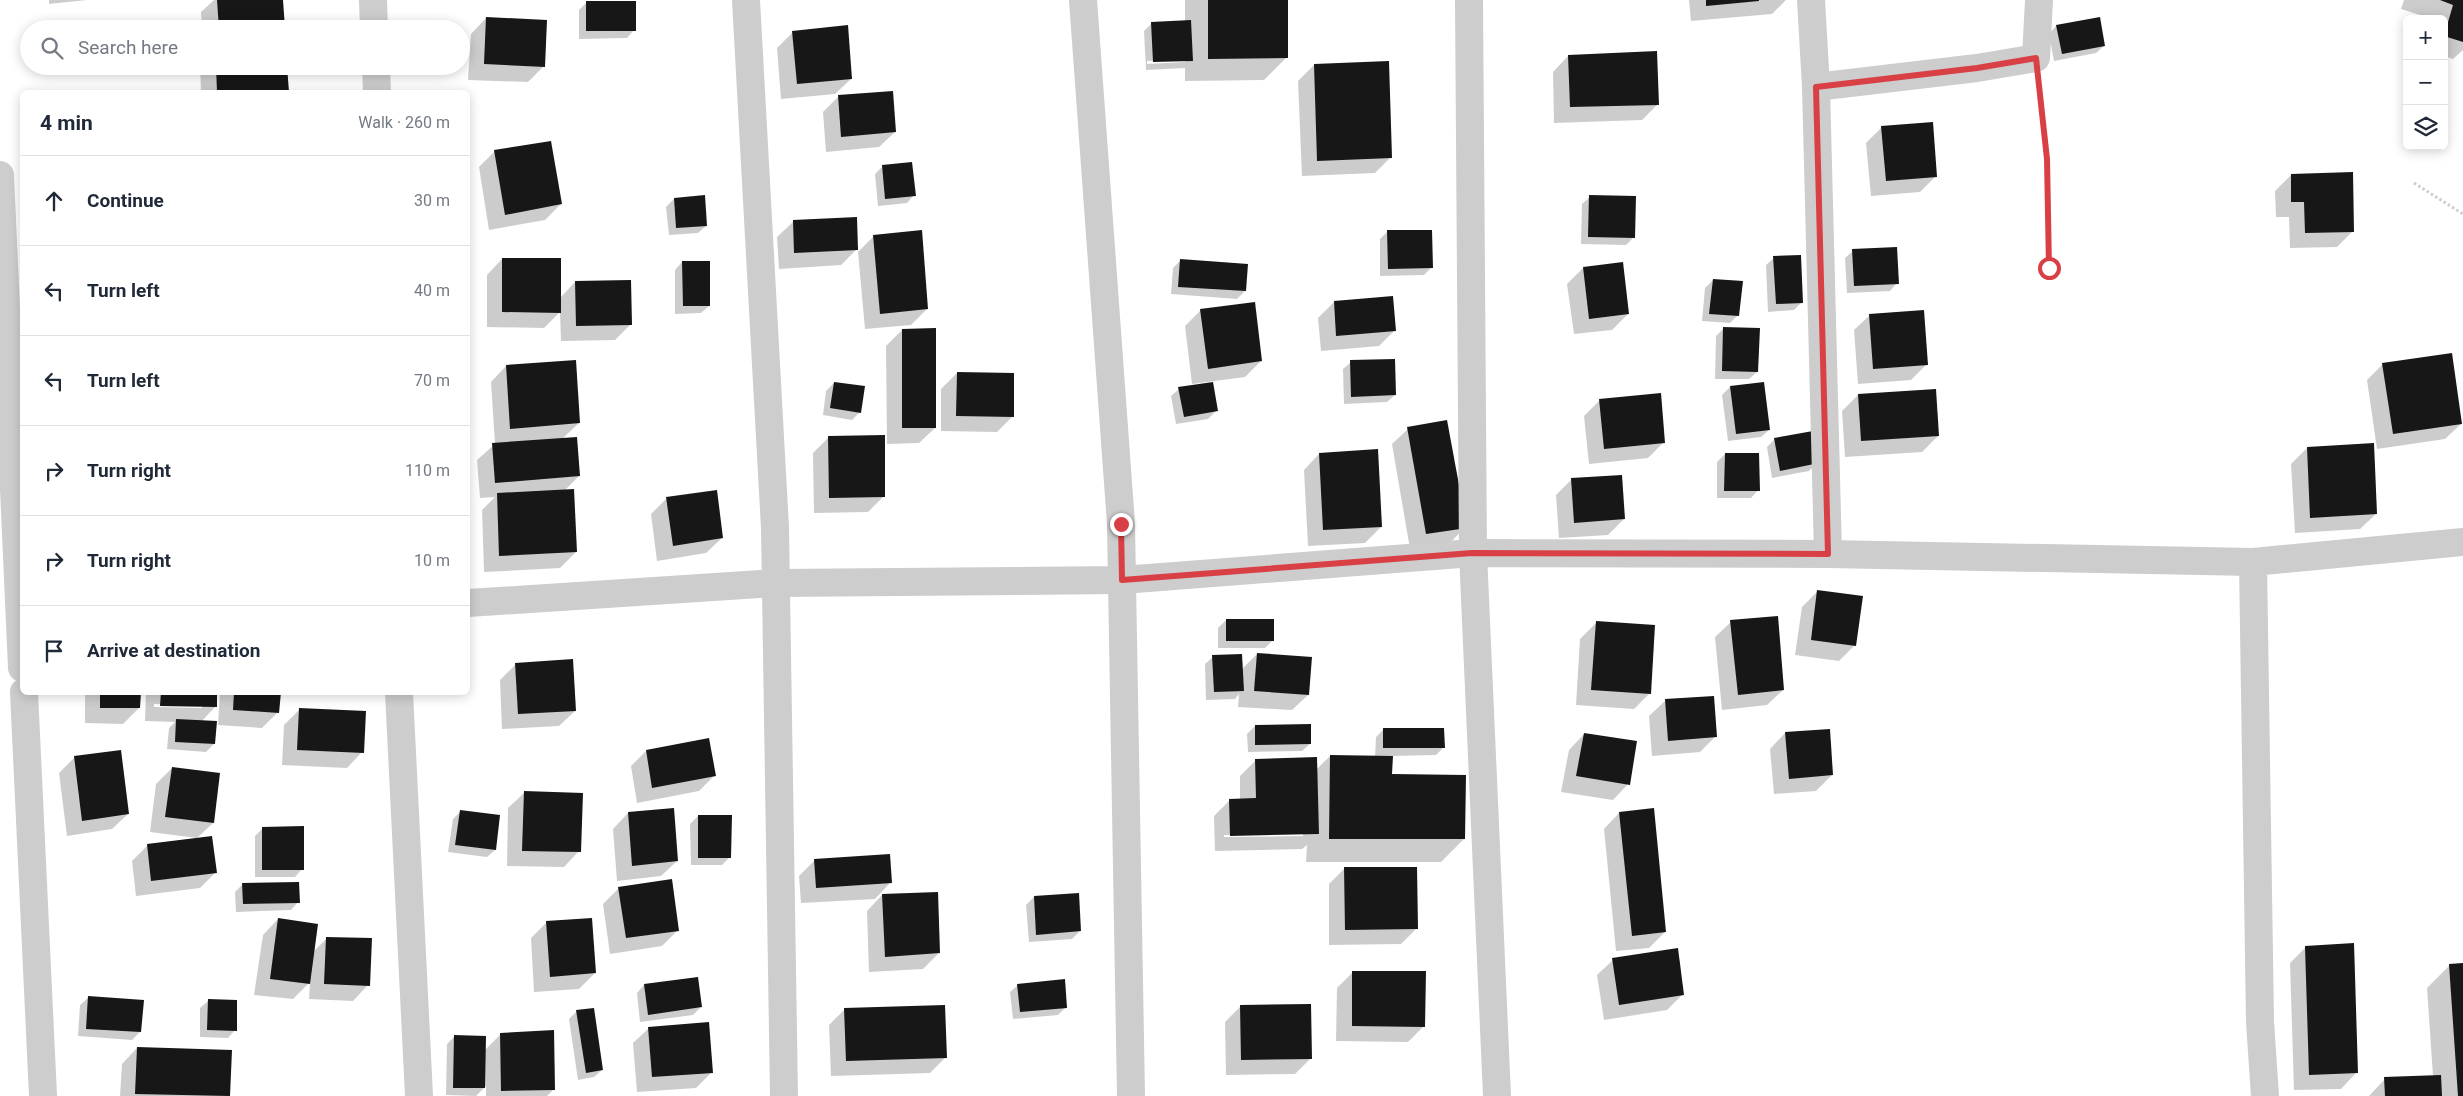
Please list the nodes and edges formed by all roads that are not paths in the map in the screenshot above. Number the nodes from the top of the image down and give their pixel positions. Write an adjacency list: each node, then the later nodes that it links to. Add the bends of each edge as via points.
1 (373, 0): 7 (street)
2 (746, 0): 17 (street)
3 (1083, 0): 16 (street, via 1121,524)
4 (1469, 0): 13 (street)
5 (1811, 0): 9 (street)
6 (2039, 0): 9 (street, via 2036,58)
7 (374, 20)
8 (376, 75): 10 (street)
9 (1816, 87): 14 (street)
10 (376, 90)
11 (0, 175): 19 (street)
12 (2463, 542): 15 (street)
13 (1472, 553): 14 (street); 16 (street); 27 (street)
14 (1828, 554): 15 (street)
15 (2253, 562): 28 (street, via 2260,1022)
16 (1122, 580): 17 (street); 26 (street)
17 (777, 582): 18 (street); 25 (street)
18 (470, 603)
19 (14, 623): 20 (street)
20 (20, 657)
21 (24, 695): 23 (street)
22 (399, 695): 24 (street)
23 (43, 1096)
24 (419, 1096)
25 (784, 1096)
26 (1132, 1096)
27 (1498, 1096)
28 (2265, 1096)

